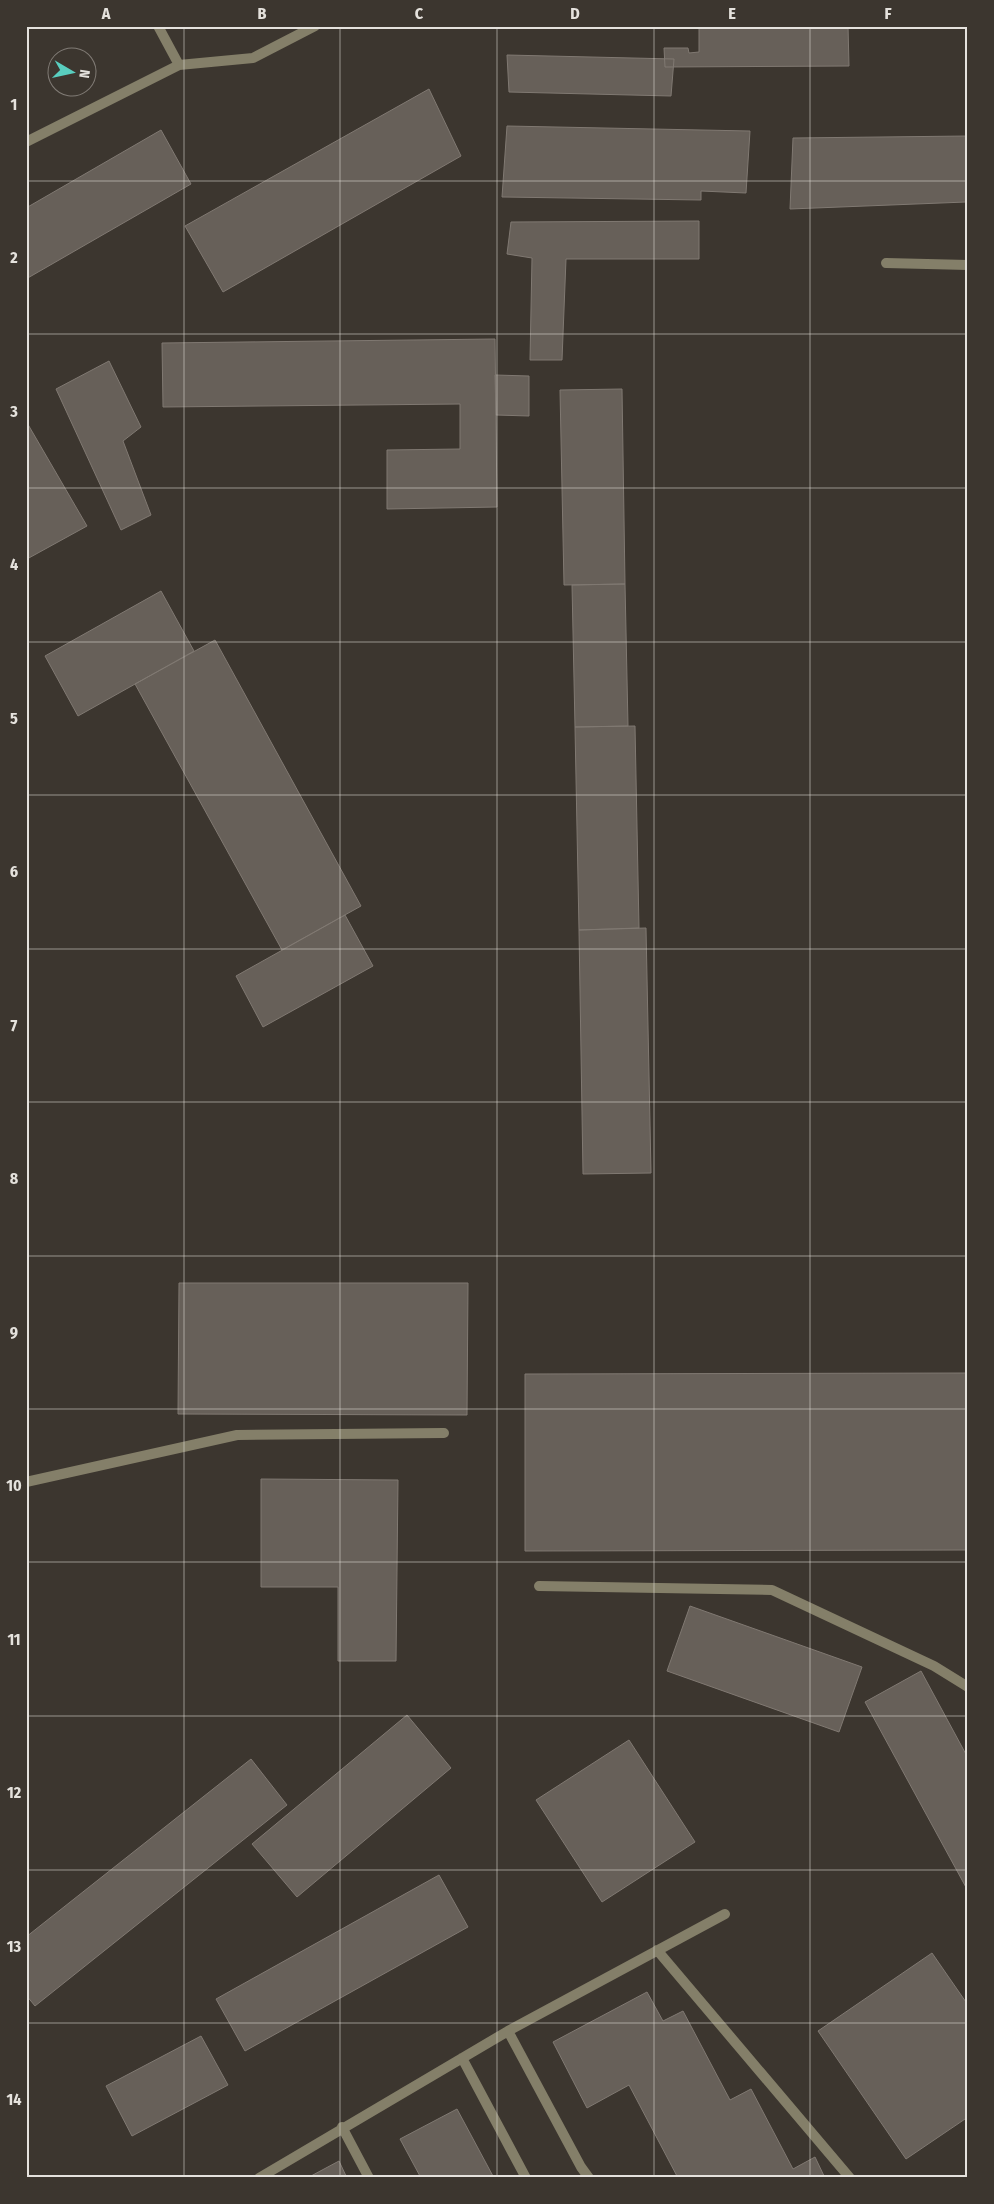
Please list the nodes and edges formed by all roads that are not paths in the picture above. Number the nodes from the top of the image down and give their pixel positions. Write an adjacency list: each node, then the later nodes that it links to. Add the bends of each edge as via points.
1 (158, 26): 3 (lane)
2 (315, 26): 3 (lane, via 253,58)
3 (178, 65): 4 (lane)
4 (26, 142)
5 (886, 263): 6 (lane)
6 (968, 265)
7 (444, 1433): 8 (lane, via 237,1435)
8 (26, 1482)
9 (539, 1586): 10 (lane, via 772,1590 934,1666)
10 (968, 1687)
11 (725, 1914): 12 (lane)
12 (657, 1950): 13 (lane); 20 (lane)
13 (508, 2031): 14 (lane); 19 (lane)
14 (462, 2058): 15 (lane); 18 (lane)
15 (342, 2127): 16 (lane); 17 (lane)
16 (259, 2178)
17 (369, 2178)
18 (526, 2178)
19 (589, 2178)
20 (850, 2178)

